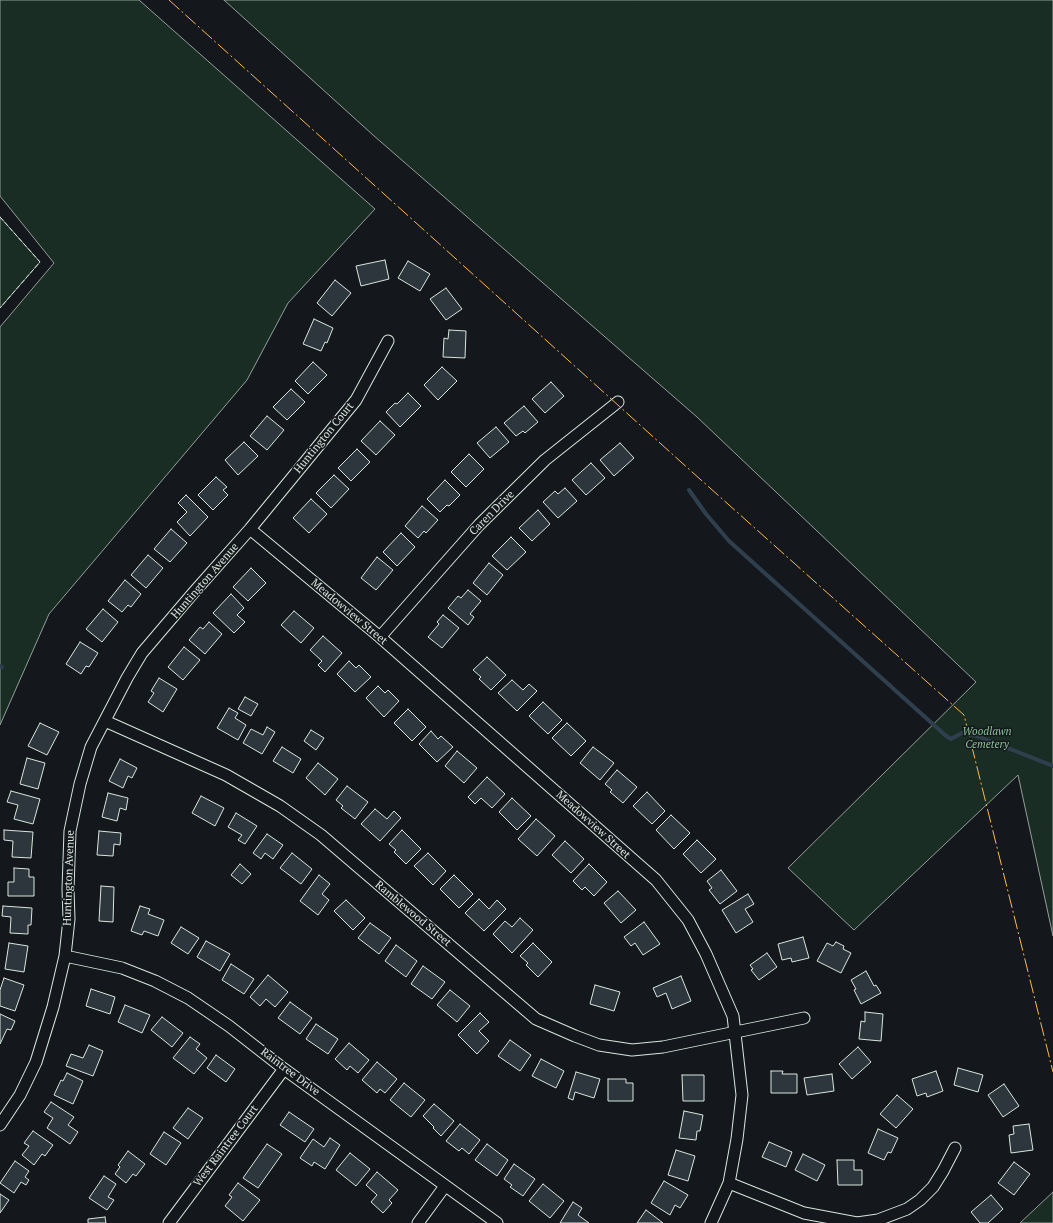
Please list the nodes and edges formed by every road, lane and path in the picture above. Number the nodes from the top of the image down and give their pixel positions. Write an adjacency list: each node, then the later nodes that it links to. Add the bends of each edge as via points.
1 (388, 341): 3 (street, Huntington Court, via 356,400)
2 (618, 402): 4 (street, Caren Drive, via 545,460 479,525)
3 (250, 529): 4 (street, Meadowview Street); 5 (street, Huntington Avenue, via 142,653)
4 (380, 637): 8 (street, Meadowview Street, via 656,880 688,920 706,954 733,1016)
5 (105, 721): 6 (street, Huntington Avenue, via 91,747 70,831 69,920); 8 (street, Ramblewood Street, via 226,775 280,806 321,835 536,1018 599,1045 632,1050)
6 (65, 956): 9 (street, Raintree Drive, via 122,968 155,980 188,998 229,1026); 10 (street, Huntington Avenue, via 36,1062 20,1095)
7 (804, 1018): 8 (street, Ramblewood Street)
8 (734, 1034): 12 (street, Meadowview Street, via 742,1095)
9 (284, 1069): 13 (street, Raintree Drive); 14 (street, West Raintree Court)
10 (0, 1125)
11 (955, 1148): 12 (street, via 943,1171 920,1200 906,1209 878,1220 857,1223 804,1213)
12 (729, 1183): 17 (street, Meadowview Street)
13 (445, 1186): 15 (street); 16 (street, Raintree Drive)
14 (169, 1223)
15 (418, 1223)
16 (497, 1223)
17 (711, 1223)

